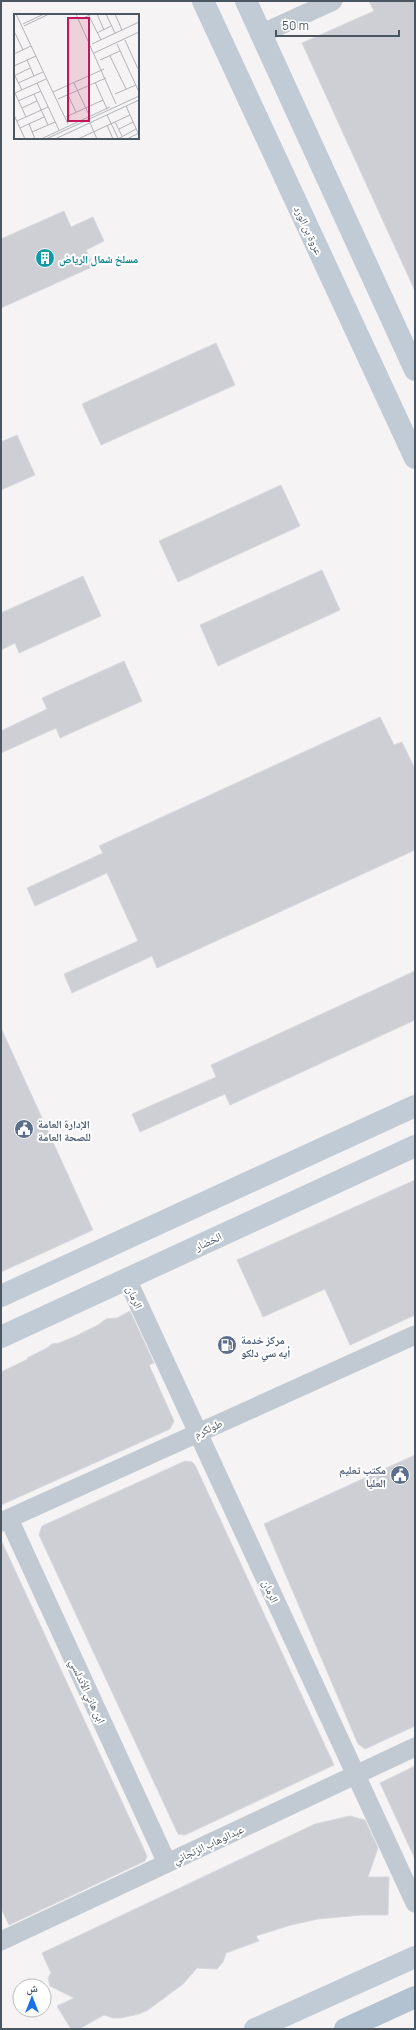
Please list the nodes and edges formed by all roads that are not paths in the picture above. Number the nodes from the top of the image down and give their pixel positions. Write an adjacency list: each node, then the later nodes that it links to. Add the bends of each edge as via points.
1 (203, 1): 6 (street, عروة بن الورد)
2 (246, 1): 4 (street)
3 (333, 1): 4 (street)
4 (261, 34): 5 (street)
5 (415, 370)
6 (415, 458)
7 (415, 1106): 10 (street)
8 (415, 1146): 9 (street, الخضار)
9 (127, 1279): 12 (street, الخضار); 13 (street, الرمان)
10 (1, 1296)
11 (415, 1335): 13 (street, طولكرم)
12 (1, 1337)
13 (198, 1433): 14 (street, طولكرم); 16 (street, الرمان)
14 (5, 1520): 17 (street, ابن هاني الأندلسي)
15 (415, 1747): 16 (street, عبدالوهاب الزنجاني)
16 (356, 1775): 17 (street, عبدالوهاب الزنجاني); 18 (street, الرمان)
17 (167, 1863): 19 (street, عبدالوهاب الزنجاني)
18 (415, 1903)
19 (1, 1941)
20 (415, 1957): 22 (street)
21 (415, 1997): 23 (main road)
22 (256, 2029)
23 (345, 2029)

